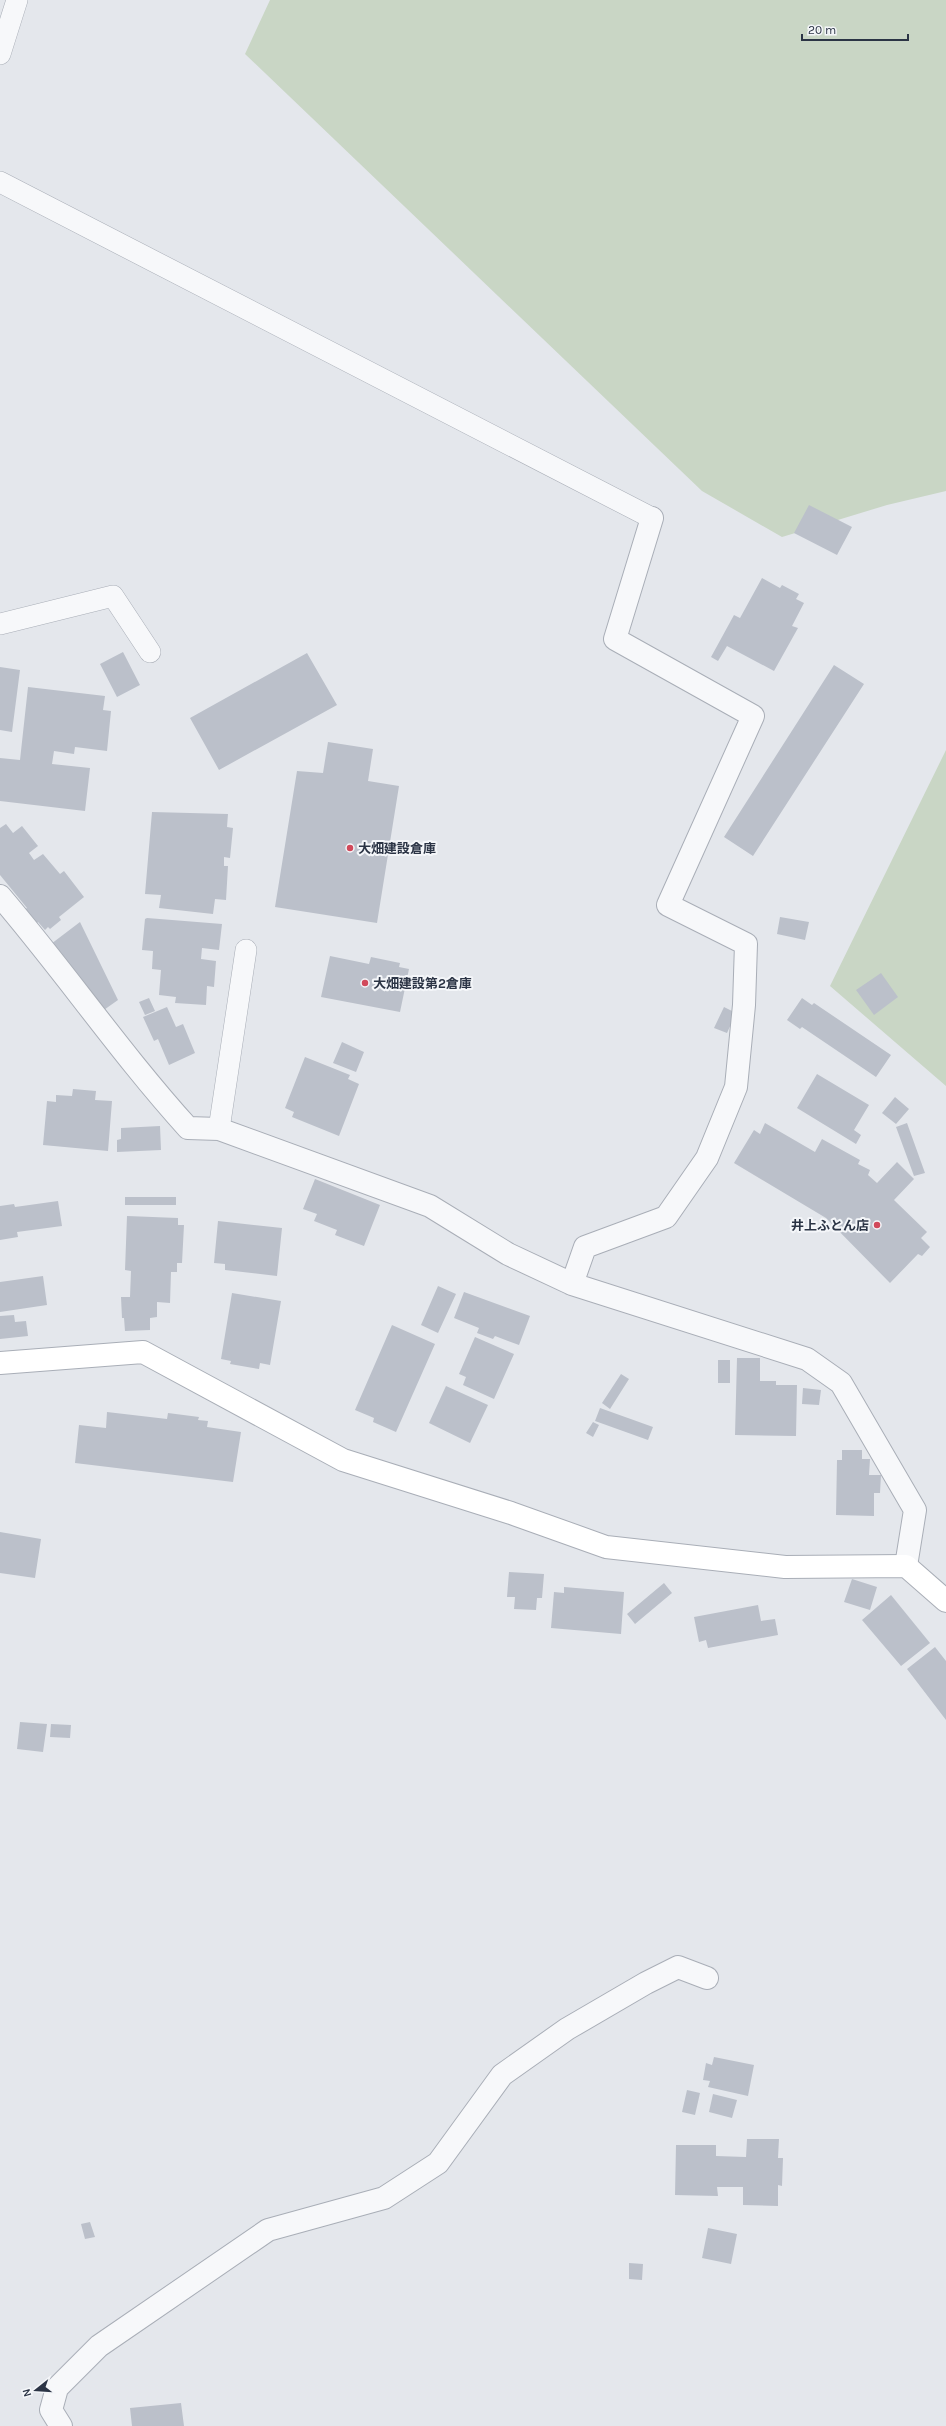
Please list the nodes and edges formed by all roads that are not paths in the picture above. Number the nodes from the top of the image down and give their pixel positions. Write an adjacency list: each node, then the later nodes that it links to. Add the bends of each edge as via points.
1 (17, 0): 2 (lane)
2 (0, 54)
3 (0, 182): 4 (lane)
4 (652, 518): 10 (street, via 615,639 753,716 668,905 746,944 744,1005 736,1087 707,1158 666,1217 585,1247)
5 (0, 624): 6 (lane, via 113,596)
6 (150, 652)
7 (0, 896): 9 (street, via 47,951 143,1078 188,1128)
8 (246, 950): 9 (lane)
9 (219, 1129): 10 (street, via 430,1206 508,1254)
10 (572, 1284): 12 (street, via 807,1359 841,1383 915,1510)
11 (0, 1363): 12 (street, via 143,1352 343,1460 511,1513 606,1547 785,1566)
12 (906, 1566): 13 (street)
13 (946, 1601)
14 (707, 1978): 15 (street, via 678,1967 567,2029 502,2075 438,2163 384,2198 268,2230 98,2346 56,2388 51,2410)
15 (61, 2426)

